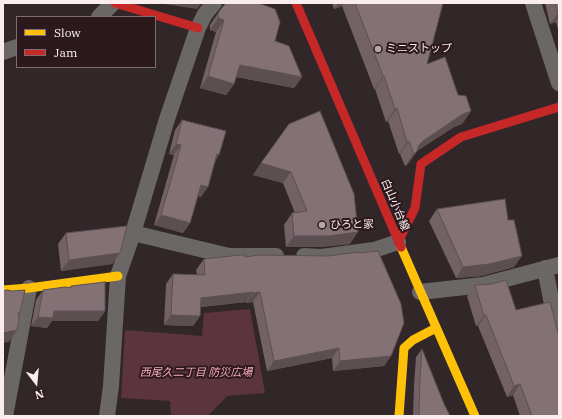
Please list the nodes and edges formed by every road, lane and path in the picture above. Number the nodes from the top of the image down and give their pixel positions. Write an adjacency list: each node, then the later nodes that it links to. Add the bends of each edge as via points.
1 (114, 3): 5 (lane); 6 (street)
2 (214, 3): 6 (lane)
3 (296, 3): 12 (street, 白山小台線)
4 (534, 3): 9 (lane)
5 (100, 16)
6 (198, 28): 11 (lane)
7 (16, 47): 8 (lane)
8 (3, 52)
9 (559, 83)
10 (559, 107): 12 (street, via 461,137 421,164 415,208)
11 (133, 233): 12 (lane, via 229,256 321,257 374,250); 14 (lane)
12 (398, 242): 17 (street, 白山小台線)
13 (552, 267): 17 (lane, via 483,285); 19 (lane)
14 (118, 276): 15 (street); 21 (lane)
15 (29, 288): 16 (street); 20 (lane)
16 (3, 290)
17 (420, 292): 18 (street, 白山小台線)
18 (436, 328): 22 (street, via 413,340 404,348); 23 (street, 白山小台線)
19 (559, 341)
20 (5, 416)
21 (107, 416)
22 (399, 416)
23 (475, 416)

